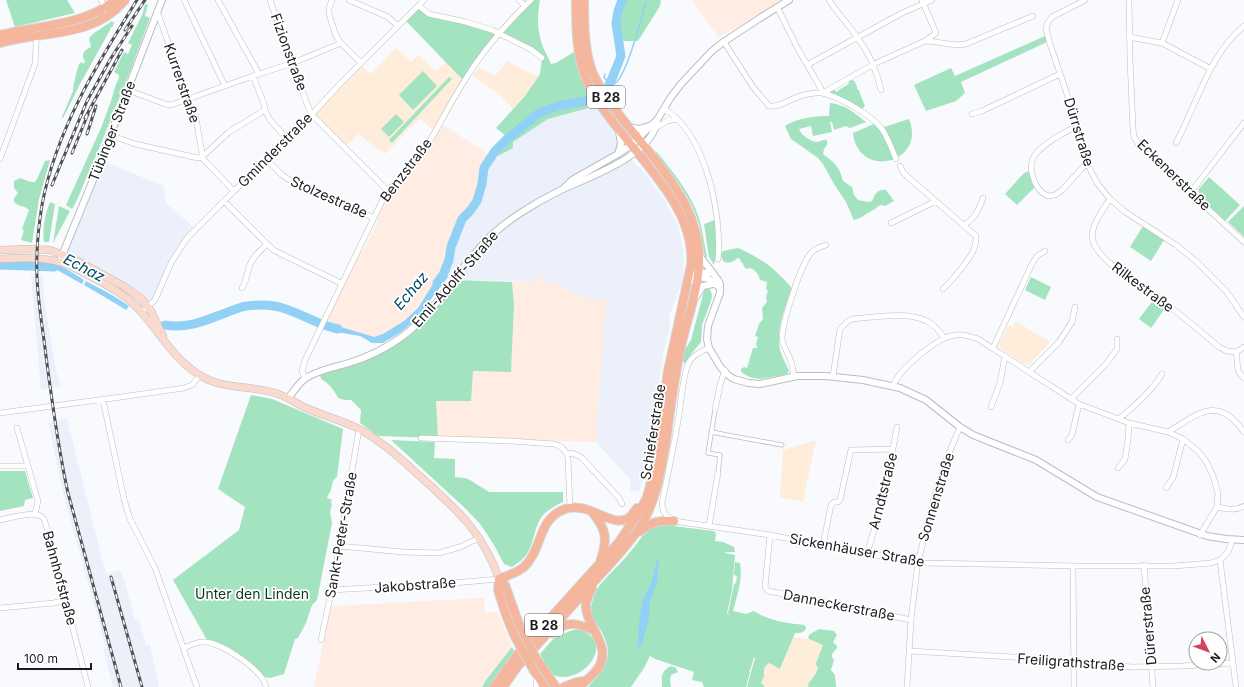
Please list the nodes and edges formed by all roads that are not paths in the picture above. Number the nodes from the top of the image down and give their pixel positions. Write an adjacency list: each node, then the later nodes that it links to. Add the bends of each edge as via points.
1 (116, 0): 24 (main road)
2 (125, 0): 24 (main road, via 117,8)
3 (162, 0): 25 (street, Tübinger Straße)
4 (184, 0): 50 (street)
5 (218, 0): 49 (street)
6 (270, 0): 43 (street, Fizionstraße)
7 (332, 0): 40 (street, via 328,14)
8 (348, 0): 28 (street, via 388,17)
9 (424, 0): 21 (street, Gminderstraße)
10 (518, 0): 22 (street)
11 (531, 0): 22 (street, Benzstraße)
12 (576, 0): 27 (main road, B 28)
13 (584, 0): 63 (main road, B 28, via 586,43 593,71 601,89)
14 (789, 0): 23 (street)
15 (829, 0): 36 (street)
16 (932, 0): 20 (street)
17 (1085, 0): 48 (street, Dürrstraße, via 1054,16 1047,24 1047,34)
18 (1129, 0): 35 (street, Eckenerstraße)
19 (1178, 0): 41 (street)
20 (923, 2): 36 (street); 37 (street, via 936,33)
21 (419, 6): 28 (street, Gminderstraße); 31 (street, via 430,14)
22 (524, 6): 31 (street, Benzstraße)
23 (777, 7): 38 (street); 46 (street)
24 (104, 8): 30 (main road, via 81,18); 34 (main road, via 94,23)
25 (157, 11): 51 (street, Tübinger Straße); 54 (street, Kurrerstraße)
26 (1033, 16): 37 (street, via 958,46)
27 (576, 22): 32 (main road); 64 (main road, B 28, via 579,56 587,80 598,101)
28 (398, 26): 44 (street, Gminderstraße)
29 (1244, 26): 47 (street, via 1230,39)
30 (37, 28): 33 (main road); 34 (street)
31 (499, 33): 42 (street); 82 (street, Benzstraße, via 466,78 423,152)
32 (571, 34)
33 (0, 35)
34 (37, 37): 39 (main road); 72 (street, via 35,64)
35 (1129, 37): 41 (street); 83 (street, Eckenerstraße, via 1134,137 1142,148)
36 (858, 38): 45 (street); 46 (street)
37 (925, 41): 45 (street)
38 (724, 42): 53 (street, via 753,87 769,106 801,95); 55 (street, via 681,84)
39 (0, 43)
40 (341, 43): 43 (street); 44 (street)
41 (1162, 43): 47 (street)
42 (542, 58)
43 (293, 63): 49 (street); 57 (street, Fizionstraße)
44 (361, 63): 57 (street, Gminderstraße)
45 (874, 64): 52 (street); 53 (street)
46 (807, 65): 53 (street)
47 (1211, 69): 68 (street)
48 (1060, 74): 58 (street); 62 (street, Dürrstraße)
49 (256, 75): 50 (street); 56 (street)
50 (225, 86): 54 (street)
51 (128, 90): 54 (street, via 167,105); 65 (street, Tübinger Straße)
52 (881, 90)
53 (823, 93): 73 (street, via 851,105 873,120 882,130)
54 (188, 98): 71 (street, Kurrerstraße, via 195,113)
55 (664, 109): 59 (street); 61 (street)
56 (264, 110): 66 (street, via 274,126); 71 (street, via 232,129)
57 (312, 114): 66 (street, Gminderstraße); 82 (street, Fizionstraße)
58 (972, 114)
59 (677, 119): 61 (street); 99 (street, via 695,144 709,181 717,216)
60 (1244, 123): 83 (street)
61 (656, 124): 63 (street, via 643,128); 67 (street)
62 (1077, 126): 77 (street, Dürrstraße); 77 (street, via 1040,148 1034,155 1031,171 1039,190 1048,196 1055,195)
63 (629, 127): 67 (main road, B 28)
64 (619, 129): 69 (main road, B 28); 70 (street, via 621,141)
65 (110, 136): 71 (street, via 142,146); 97 (street, Tübinger Straße)
66 (288, 140): 74 (street, Gminderstraße)
67 (641, 142): 69 (street); 76 (main road, Schieferstraße / B 28)
68 (1176, 143)
69 (634, 148): 70 (street, Emil-Adolff-Straße); 75 (street, Emil-Adolff-Straße); 79 (main road, Schieferstraße / B 28)
70 (618, 154): 75 (street); 80 (street, Emil-Adolff-Straße, via 572,180)
71 (202, 157): 81 (street)
72 (0, 159)
73 (896, 159)
74 (267, 160): 81 (street, Gminderstraße); 88 (street, Stolzestraße, via 291,181)
75 (624, 160): 80 (street, Emil-Adolff-Straße)
76 (656, 161): 79 (main road); 96 (main road, Schieferstraße / B 28, via 677,190 689,213 698,241)
77 (1087, 163): 85 (street, Dürrstraße)
78 (900, 166): 87 (street, via 905,174)
79 (648, 167): 100 (main road, Schieferstraße / B 28, via 682,218 690,243)
80 (561, 190): 128 (street, Emil-Adolff-Straße, via 495,232 428,313 403,336 369,356)
81 (234, 191): 86 (street, Gminderstraße)
82 (388, 191): 88 (street, Benzstraße)
83 (1191, 192): 91 (street, Eckenerstraße)
84 (983, 198): 90 (street, via 979,211)
85 (1110, 199): 113 (street, Dürrstraße, via 1197,262 1226,291); 120 (street, Rilkestraße, via 1093,230 1093,241 1098,251 1219,347)
86 (224, 201): 92 (street); 110 (street, Gminderstraße, via 185,242 171,263 155,300)
87 (936, 201): 89 (street); 90 (street)
88 (374, 218): 104 (street, Benzstraße)
89 (891, 223)
90 (964, 225): 108 (street, via 976,236 975,248)
91 (1244, 242)
92 (267, 244): 104 (street, via 284,256); 106 (street, via 251,262)
93 (826, 246): 127 (street, via 812,252 804,264 783,330 782,339)
94 (0, 250): 97 (main road, via 50,250)
95 (1045, 251): 119 (street, via 1037,256 1032,264)
96 (699, 255): 101 (street); 102 (main road, Schieferstraße / B 28)
97 (61, 258): 98 (main road); 110 (main road, via 76,260 132,291); 112 (main road, via 121,294)
98 (0, 259)
99 (718, 259)
100 (691, 265): 102 (street); 103 (main road, Schieferstraße / B 28)
101 (713, 273): 102 (street, via 705,271); 107 (street)
102 (698, 275): 103 (street); 105 (street); 109 (main road, Schieferstraße / B 28)
103 (688, 283): 156 (main road, Schieferstraße / B 28, via 668,371)
104 (341, 284): 128 (street, Benzstraße, via 302,368)
105 (713, 284): 107 (street); 109 (street, via 703,286)
106 (242, 288)
107 (720, 288): 118 (street, via 708,326)
108 (943, 289)
109 (693, 300): 170 (main road, Schieferstraße / B 28, via 679,354 656,489 647,514)
110 (148, 307): 112 (street, Gminderstraße); 116 (main road)
111 (1075, 307): 123 (street, via 1072,322 1059,342)
112 (142, 312): 116 (main road)
113 (1244, 317)
114 (944, 338): 119 (street, via 956,334 968,336); 126 (street, via 933,325 918,318 890,316 853,319 840,329); 130 (street, via 925,350 902,371)
115 (1117, 339): 132 (street, via 1117,349 1106,364)
116 (166, 344): 125 (main road)
117 (1244, 347): 120 (street)
118 (710, 348): 122 (street); 166 (street, via 699,352 692,359 685,374 662,503 665,515)
119 (993, 348): 121 (street)
120 (1236, 352): 129 (street, via 1237,370)
121 (1005, 356): 123 (street); 135 (street, via 1000,383)
122 (725, 370): 127 (street, via 742,381 760,384); 136 (street)
123 (1029, 372): 132 (street)
124 (1162, 374): 138 (street, via 1144,397)
125 (200, 375): 131 (main road, via 220,384 268,391); 133 (street, via 192,385 184,388)
126 (833, 376): 127 (street); 130 (street)
127 (794, 377)
128 (305, 378): 131 (street, Emil-Adolff-Straße)
129 (1244, 378)
130 (893, 386): 141 (street, via 926,400)
131 (288, 398): 143 (main road, via 307,409)
132 (1071, 399): 134 (street)
133 (104, 400): 137 (street); 191 (street, via 130,519 155,568)
134 (1079, 404): 138 (street); 149 (street, via 1072,435)
135 (991, 407)
136 (715, 410): 144 (street)
137 (0, 413)
138 (1119, 419): 139 (street)
139 (1129, 423): 145 (street); 155 (street, via 1125,459)
140 (897, 427): 151 (street, Arndtstraße)
141 (960, 427): 168 (street, via 981,439 1036,460 1097,497); 178 (street, Sonnenstraße, via 934,498)
142 (17, 428): 154 (street, Bahnhofstraße)
143 (359, 429): 171 (main road, via 380,442 410,467 459,512); 175 (street, Sankt-Peter-Straße)
144 (711, 432): 150 (street); 157 (street, via 708,453 720,456)
145 (1168, 432): 146 (street, via 1198,414 1211,410 1230,417); 148 (street)
146 (1244, 432)
147 (421, 438): 152 (street, via 554,444 563,448)
148 (1183, 439): 158 (street, via 1173,478); 161 (street, via 1199,452 1210,469 1218,493)
149 (1068, 440)
150 (782, 445)
151 (893, 449): 174 (street, via 851,450 840,500 831,505); 176 (street, Arndtstraße, via 884,496)
152 (567, 454): 159 (street, via 575,453 581,457); 162 (street)
153 (0, 466): 154 (street)
154 (27, 466): 164 (street, Bahnhofstraße, via 38,501)
155 (1118, 468)
156 (654, 471): 163 (main road, via 630,517 622,521 615,520); 181 (main road, Schieferstraße / B 28, via 647,497 638,515 620,542)
157 (718, 473): 167 (street)
158 (1166, 488)
159 (622, 504)
160 (1244, 506): 161 (street, via 1229,510)
161 (1217, 507): 168 (street)
162 (570, 508): 163 (main road); 182 (main road, via 555,514 548,521 536,551 525,565 516,572)
163 (590, 510): 181 (main road, via 602,526 606,540)
164 (35, 514): 165 (street); 185 (street, Bahnhofstraße, via 46,524)
165 (0, 520)
166 (674, 521): 167 (street, Sickenhäuser Straße); 170 (main road, via 661,520)
167 (709, 526): 169 (street, Sickenhäuser Straße)
168 (1200, 534): 172 (street)
169 (770, 535): 174 (street, Sickenhäuser Straße); 187 (street, Danneckerstraße, via 765,588 768,591)
170 (634, 536): 183 (main road, Schieferstraße / B 28)
171 (479, 538): 175 (street, via 460,548 428,553); 182 (main road)
172 (1232, 540): 173 (street); 177 (street, via 1228,552)
173 (1244, 540)
174 (823, 545): 176 (street, Sickenhäuser Straße)
175 (339, 546): 184 (street, Sankt-Peter-Straße)
176 (867, 554): 178 (street, Sickenhäuser Straße)
177 (1220, 560): 180 (street, Sickenhäuser Straße, via 1187,565); 194 (street)
178 (918, 562): 179 (street, Sickenhäuser Straße); 187 (street, Sonnenstraße)
179 (1074, 566): 180 (street, Sickenhäuser Straße); 193 (street)
180 (1144, 566): 195 (street, Dürerstraße)
181 (598, 567): 201 (main road, Schieferstraße / B 28, via 517,655)
182 (499, 578): 184 (street, Jakobstraße); 196 (main road, bridge, via 498,590 504,609 514,635); 205 (main road, bridge, via 505,585 520,627 536,658)
183 (594, 582): 188 (main road, via 586,608); 190 (main road, Schieferstraße / B 28)
184 (331, 590): 189 (street, Sankt-Peter-Straße)
185 (66, 600): 186 (street); 198 (street, Bahnhofstraße)
186 (3, 608)
187 (911, 620): 192 (street, Sonnenstraße)
188 (595, 631): 190 (main road, via 581,625 568,624 554,630); 197 (main road, via 602,645 601,663)
189 (321, 640)
190 (537, 645): 202 (main road, Schieferstraße / B 28)
191 (184, 648): 199 (street); 200 (street, via 199,642 210,643 231,652 261,676)
192 (908, 651): 193 (street, Freiligrathstraße); 207 (street, Sonnenstraße)
193 (1073, 662): 195 (street, Freiligrathstraße); 208 (street)
194 (1233, 663): 195 (street, Freiligrathstraße); 210 (street)
195 (1152, 667): 209 (street, Dürerstraße)
196 (535, 672): 203 (street); 204 (main road)
197 (582, 684): 206 (main road, via 577,682)
198 (88, 687)
199 (197, 687)
200 (266, 687)
201 (494, 687)
202 (503, 687)
203 (536, 687)
204 (545, 687)
205 (556, 687)
206 (564, 687)
207 (907, 687)
208 (1074, 687)
209 (1153, 687)
210 (1236, 687)

